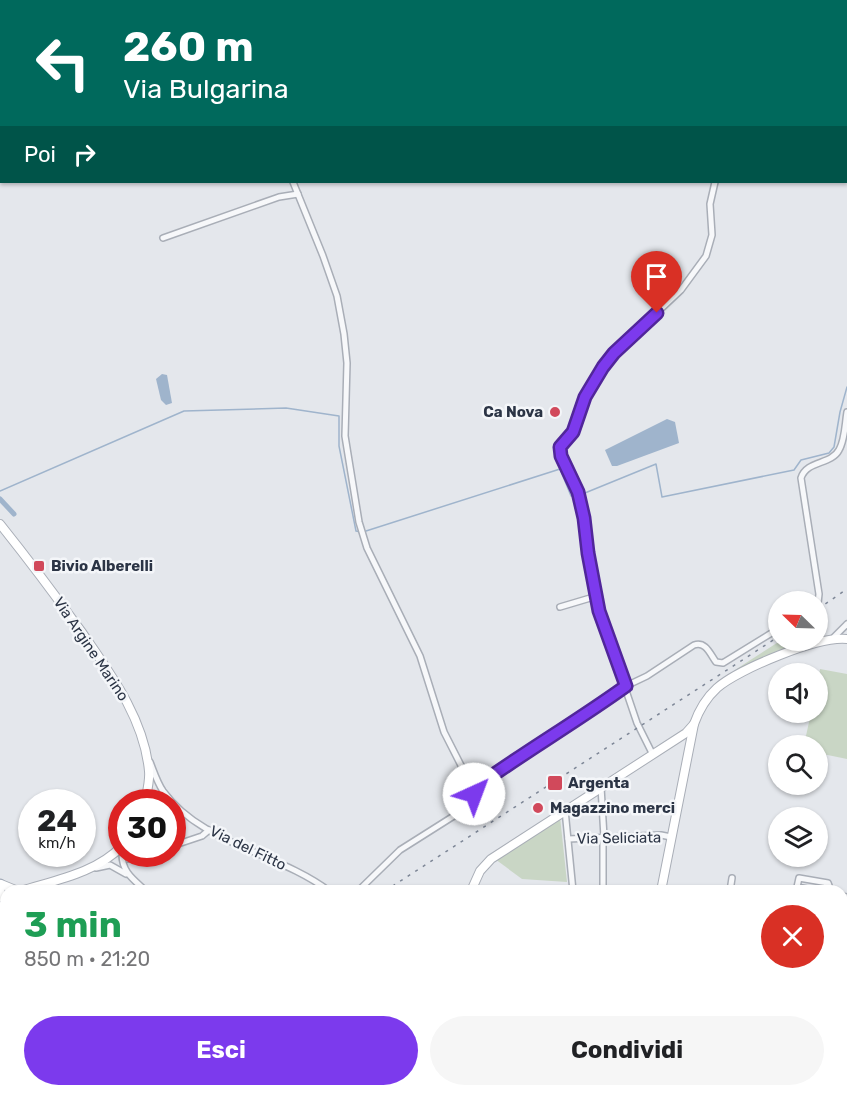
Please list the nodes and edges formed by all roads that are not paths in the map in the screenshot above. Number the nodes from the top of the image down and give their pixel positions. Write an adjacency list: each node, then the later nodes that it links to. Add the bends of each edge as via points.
1 (293, 183): 3 (street)
2 (716, 183): 8 (street, via 710,204 712,235 705,256 681,290 603,367 585,397 573,432 560,447 579,495)
3 (298, 194): 4 (street, via 279,197); 23 (street, via 333,286 344,334 345,436 363,532 420,656 444,732)
4 (163, 238)
5 (847, 412): 7 (street, via 837,453 811,466 801,478)
6 (0, 524): 18 (street, Via Argine Marino, via 116,683)
7 (819, 591)
8 (597, 596): 9 (street); 14 (street)
9 (560, 607)
10 (847, 624): 12 (street)
11 (768, 635): 14 (street, via 721,664 705,646 694,645)
12 (833, 638): 13 (street); 15 (street, via 765,662 724,683 706,700)
13 (847, 639)
14 (626, 686): 19 (street); 23 (street)
15 (694, 724): 16 (street); 17 (street)
16 (659, 748): 17 (street, via 673,743); 19 (street)
17 (689, 748): 28 (street)
18 (145, 749): 21 (street, Via del Fitto); 22 (street, Via Argine Marino)
19 (651, 753): 20 (street)
20 (601, 787): 24 (street); 27 (street)
21 (162, 788): 22 (street)
22 (147, 789)
23 (473, 789): 42 (street, via 472,804 400,850)
24 (565, 810): 29 (street); 43 (street, via 490,859)
25 (186, 815): 26 (street, Via del Fitto)
26 (210, 830): 30 (street); 41 (street, Via del Fitto)
27 (603, 837): 28 (street, Via Seliciata); 29 (street, Via Seliciata); 45 (street)
28 (671, 837): 46 (street)
29 (568, 839): 44 (street)
30 (186, 841)
31 (108, 858): 35 (street)
32 (108, 865): 35 (street)
33 (117, 867): 36 (street)
34 (126, 867): 36 (street)
35 (90, 869): 39 (street)
36 (132, 878): 40 (street)
37 (732, 878): 47 (street)
38 (0, 884): 50 (main road)
39 (39, 885)
40 (140, 885)
41 (319, 885)
42 (363, 885)
43 (474, 885)
44 (572, 885)
45 (603, 885)
46 (662, 885)
47 (731, 885)
48 (797, 885): 49 (street, via 799,878)
49 (829, 885)
50 (0, 897)

